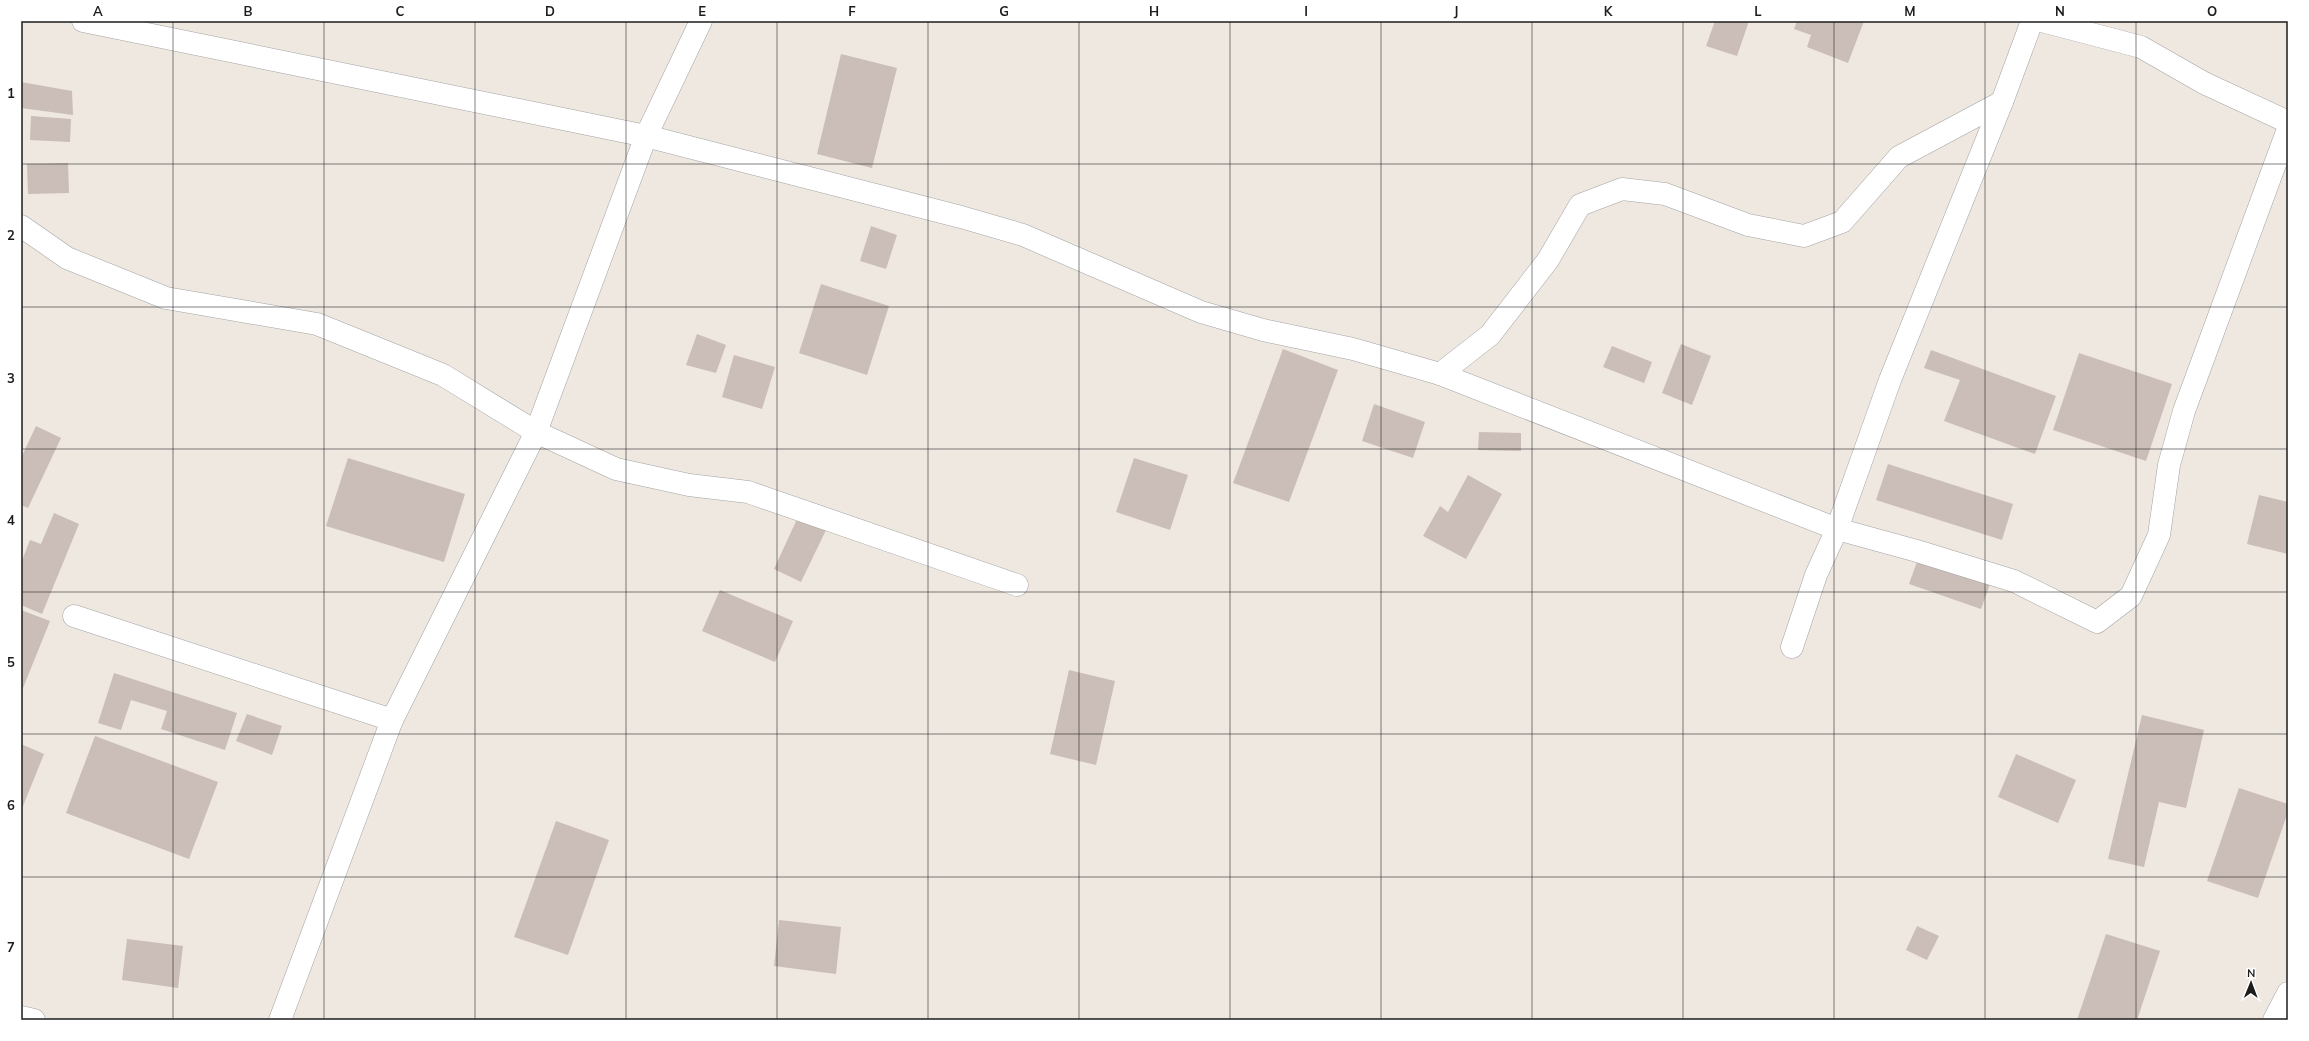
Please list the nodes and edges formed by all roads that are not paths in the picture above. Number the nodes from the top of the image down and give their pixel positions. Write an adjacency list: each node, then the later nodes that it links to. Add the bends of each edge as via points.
1 (83, 21): 8 (street)
2 (701, 21): 8 (street)
3 (2032, 21): 5 (street)
4 (2042, 21): 6 (street, via 2141,48 2204,83)
5 (2002, 102): 10 (street, via 1899,157 1842,222 1804,236 1748,225 1665,194 1622,189 1580,205 1548,260 1490,335); 12 (street, via 1890,380)
6 (2288, 122)
7 (2288, 129): 12 (street, via 2184,411 2170,465 2159,535 2131,596 2097,622 2014,581)
8 (646, 136): 10 (street, via 1023,235 1201,312 1264,330 1353,349); 11 (street)
9 (21, 226): 11 (street, via 67,258 166,298 317,324 443,375)
10 (1440, 374): 12 (street)
11 (536, 432): 13 (street, via 616,469 689,485 748,492); 16 (street)
12 (1836, 529): 15 (street, via 1816,575)
13 (1017, 585)
14 (74, 616): 16 (street)
15 (1792, 647)
16 (392, 720): 20 (street)
17 (2288, 993): 21 (street)
18 (21, 1016): 19 (street)
19 (34, 1020)
20 (280, 1020)
21 (2274, 1020)

